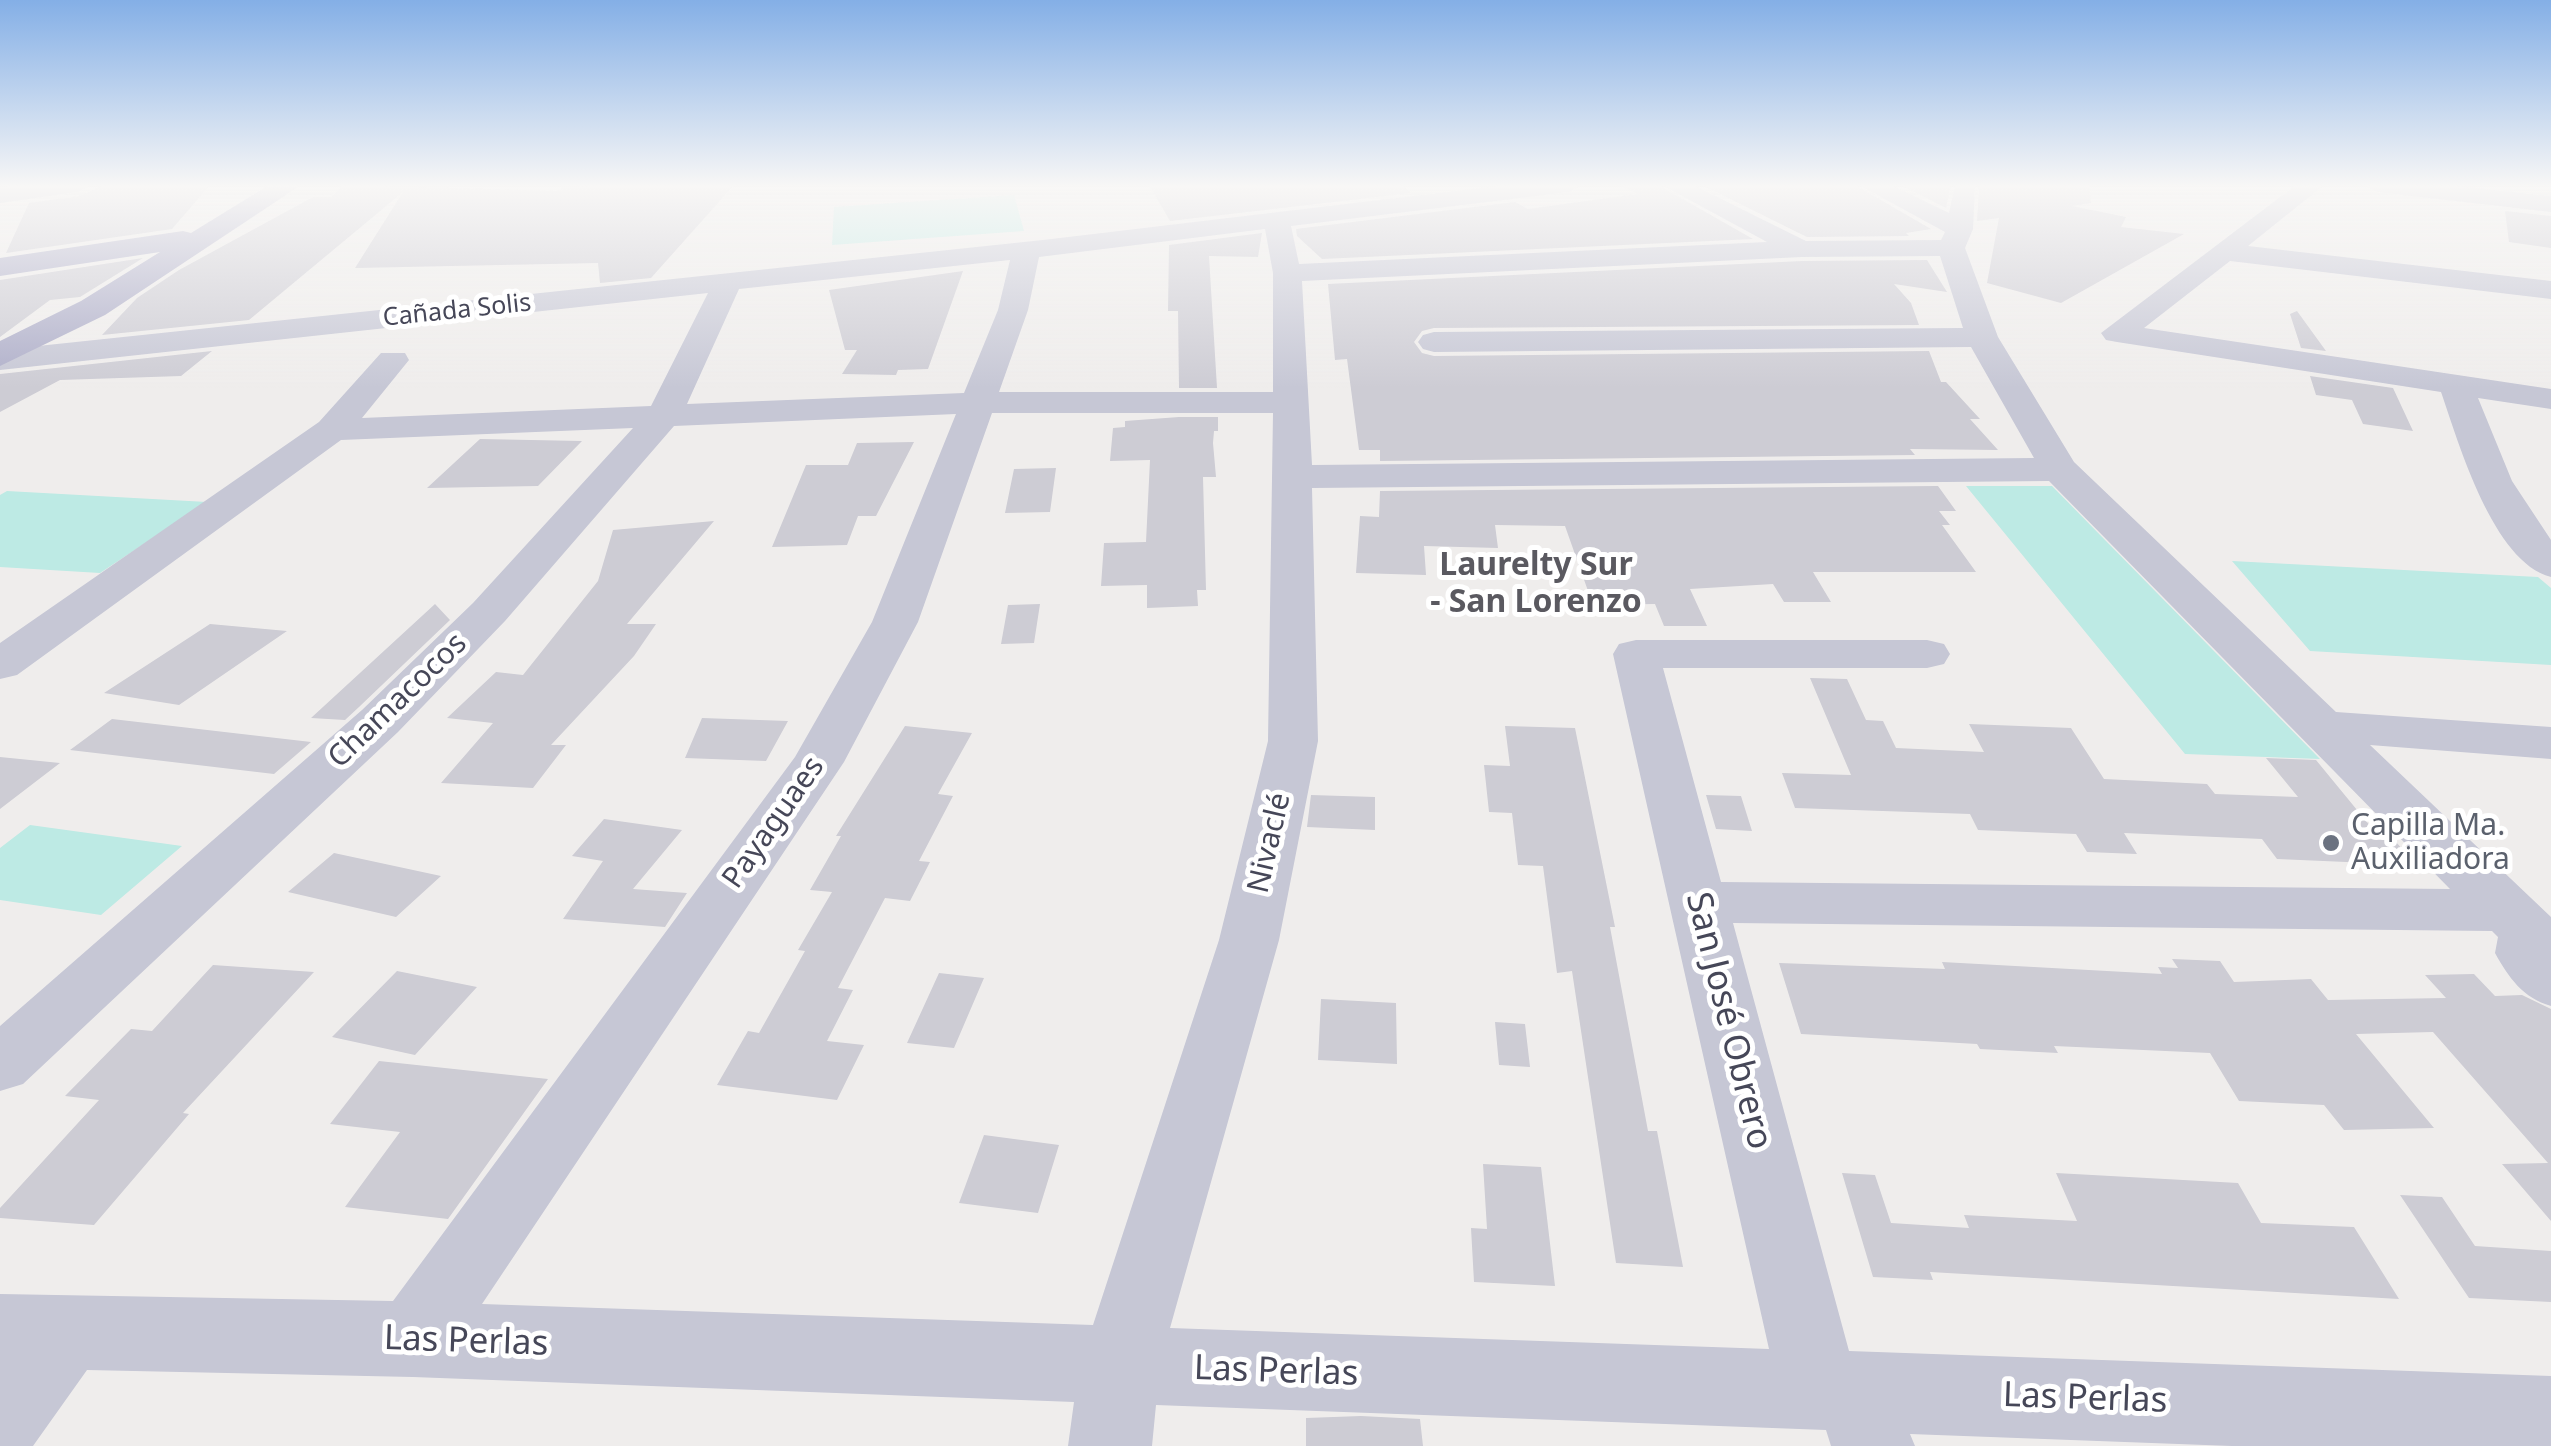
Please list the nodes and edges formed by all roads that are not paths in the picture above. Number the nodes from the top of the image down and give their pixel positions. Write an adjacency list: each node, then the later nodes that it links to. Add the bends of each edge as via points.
1 (98, 252): 14 (main road)
2 (165, 252): 18 (main road)
3 (170, 252): 20 (main road, via 92,308)
4 (1003, 252): 15 (street, Cañada Solis)
5 (1025, 252): 25 (street, Payaguaes, via 1013,310)
6 (1282, 252): 24 (street, Nivaclé)
7 (1477, 252): 13 (street)
8 (1630, 252): 13 (street)
9 (1731, 252): 13 (street)
10 (1959, 252): 17 (street)
11 (2226, 252): 22 (street, via 2118,332)
12 (2230, 252): 16 (street)
13 (1638, 257)
14 (0, 267)
15 (728, 282): 20 (street, Cañada Solis); 26 (street, Chamacocos)
16 (2551, 290)
17 (1982, 337): 19 (street); 28 (street)
18 (0, 341)
19 (1434, 342)
20 (0, 358)
21 (393, 360): 27 (street)
22 (2456, 386): 23 (street); 30 (street, via 2499,500)
23 (2551, 399)
24 (1291, 402): 25 (street); 29 (street, Nivaclé)
25 (977, 403): 26 (street); 40 (street, Payaguaes, via 895,622 818,762)
26 (664, 416): 27 (street); 38 (street, Chamacocos, via 489,612 380,722)
27 (332, 430): 32 (street)
28 (2059, 469): 29 (street); 34 (street)
29 (1293, 477): 41 (street, Nivaclé, via 1293,741 1249,940)
30 (2551, 564)
31 (1927, 654): 36 (street, San José Obrero, via 1636,654)
32 (0, 664)
33 (2551, 742): 34 (street)
34 (2337, 743): 35 (street); 37 (street)
35 (2551, 775)
36 (1698, 902): 37 (street); 42 (street, San José Obrero)
37 (2534, 942)
38 (0, 1065)
39 (33, 1331): 40 (street, Las Perlas); 44 (street)
40 (413, 1339): 41 (street, Las Perlas)
41 (1119, 1367): 42 (street, Las Perlas); 45 (street, Nivaclé)
42 (1848, 1408): 43 (street, Las Perlas)
43 (2551, 1418)
44 (0, 1422)
45 (1110, 1446)

